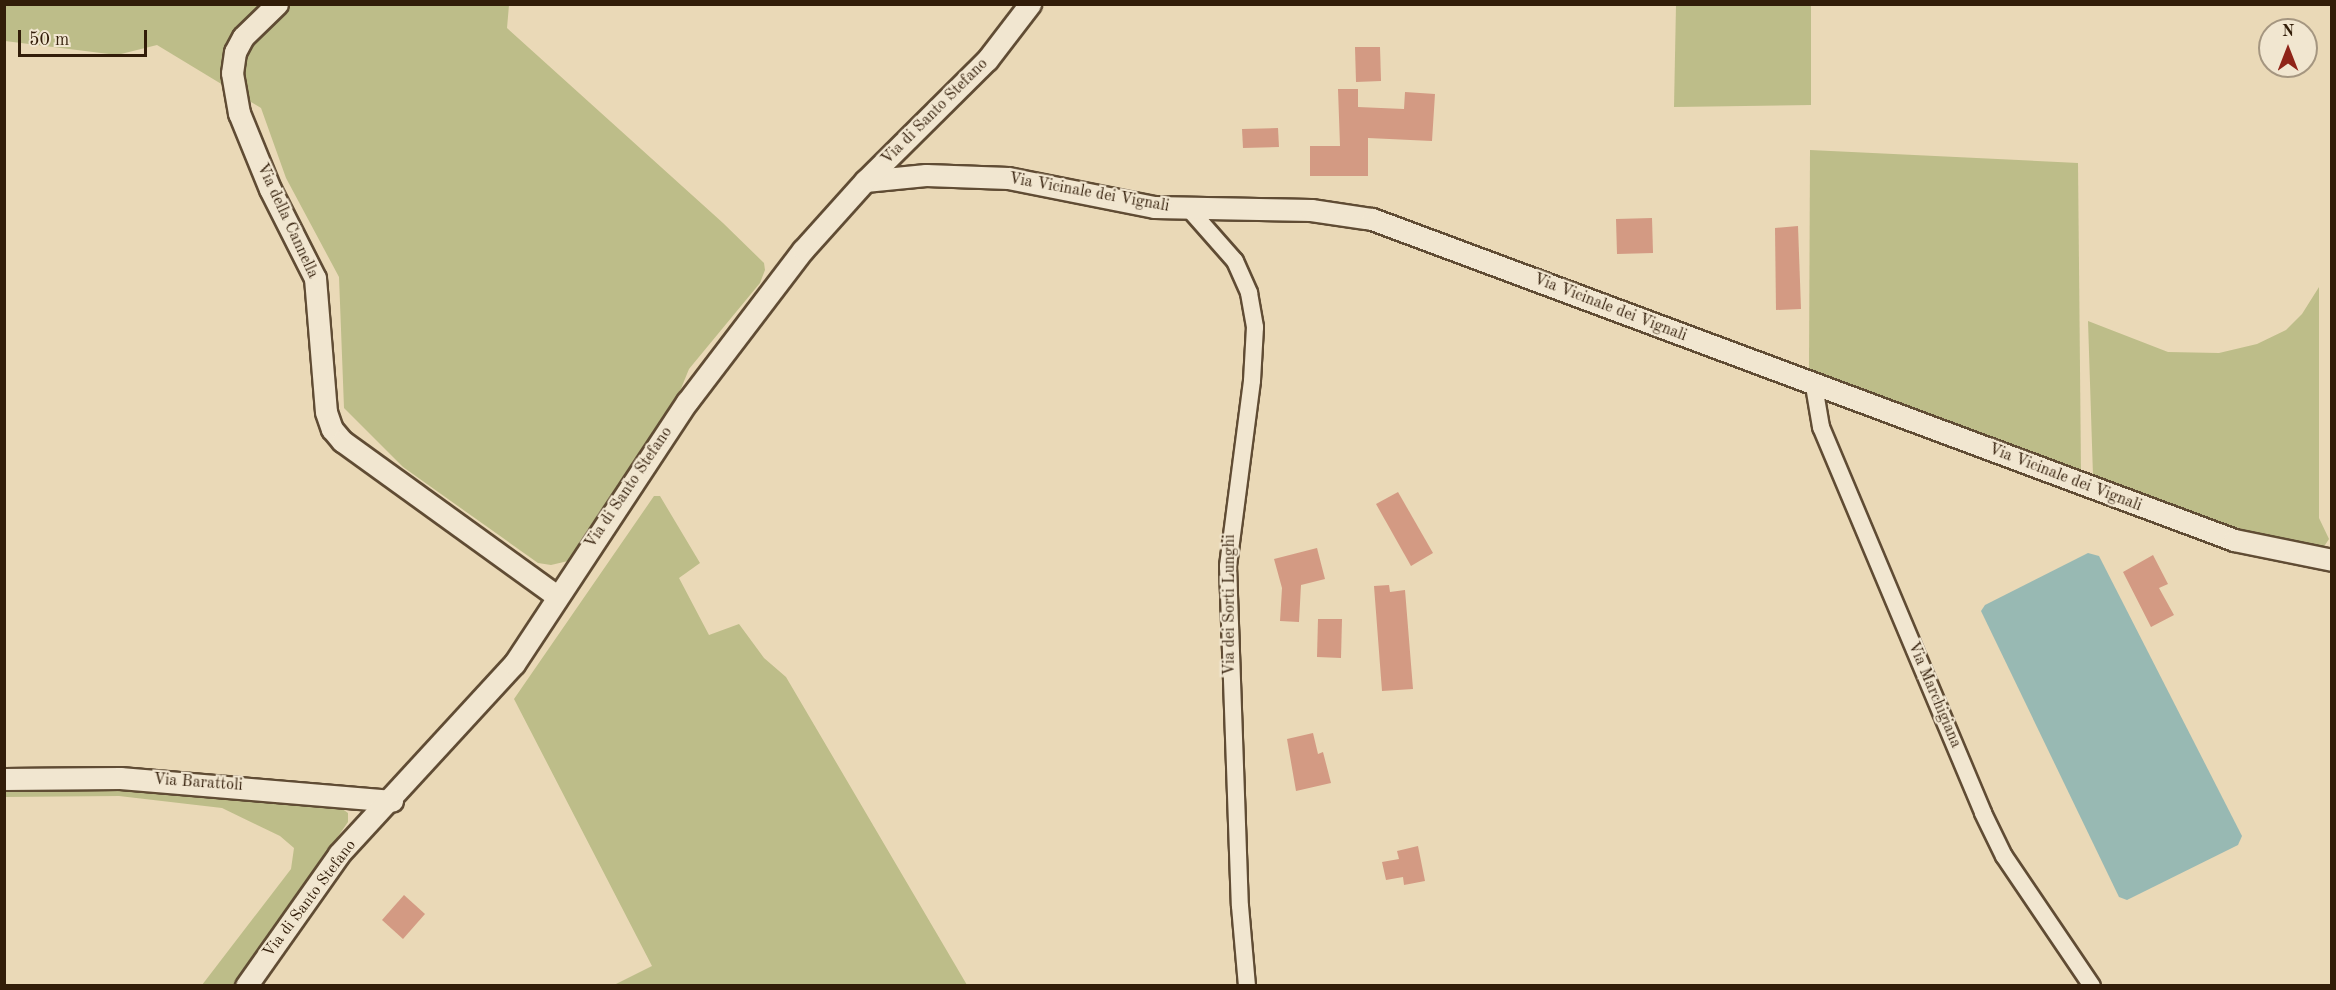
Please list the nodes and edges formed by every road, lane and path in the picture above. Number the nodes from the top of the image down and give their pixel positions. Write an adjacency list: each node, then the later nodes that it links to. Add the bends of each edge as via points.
1 (277, 4): 7 (street, Via della Cannella, via 243,37 232,73 239,112 270,189 315,278 326,412 332,429 342,441)
2 (1030, 4): 3 (street, Via di Santo Stefano, via 987,60)
3 (865, 181): 4 (street, Via Vicinale dei Vignali, via 926,175 1008,178 1154,207); 7 (street, Via di Santo Stefano, via 803,250 687,402)
4 (1190, 210): 5 (street, Via Vicinale dei Vignali, via 1311,210 1372,219); 11 (street, Via dei Sorti Lunghi, via 1235,261 1249,293 1255,327 1252,381 1227,566 1240,906)
5 (1814, 386): 6 (street, Via Vicinale dei Vignali, via 2234,540); 12 (street, Via Marchigiana, via 1821,427 1983,813 2004,856)
6 (2331, 560)
7 (557, 596): 9 (street, Via di Santo Stefano, via 514,664)
8 (4, 779): 9 (street, Via Barattoli, via 120,778)
9 (392, 801): 10 (street, Via di Santo Stefano, via 339,854)
10 (246, 986)
11 (1247, 986)
12 (2092, 986)

